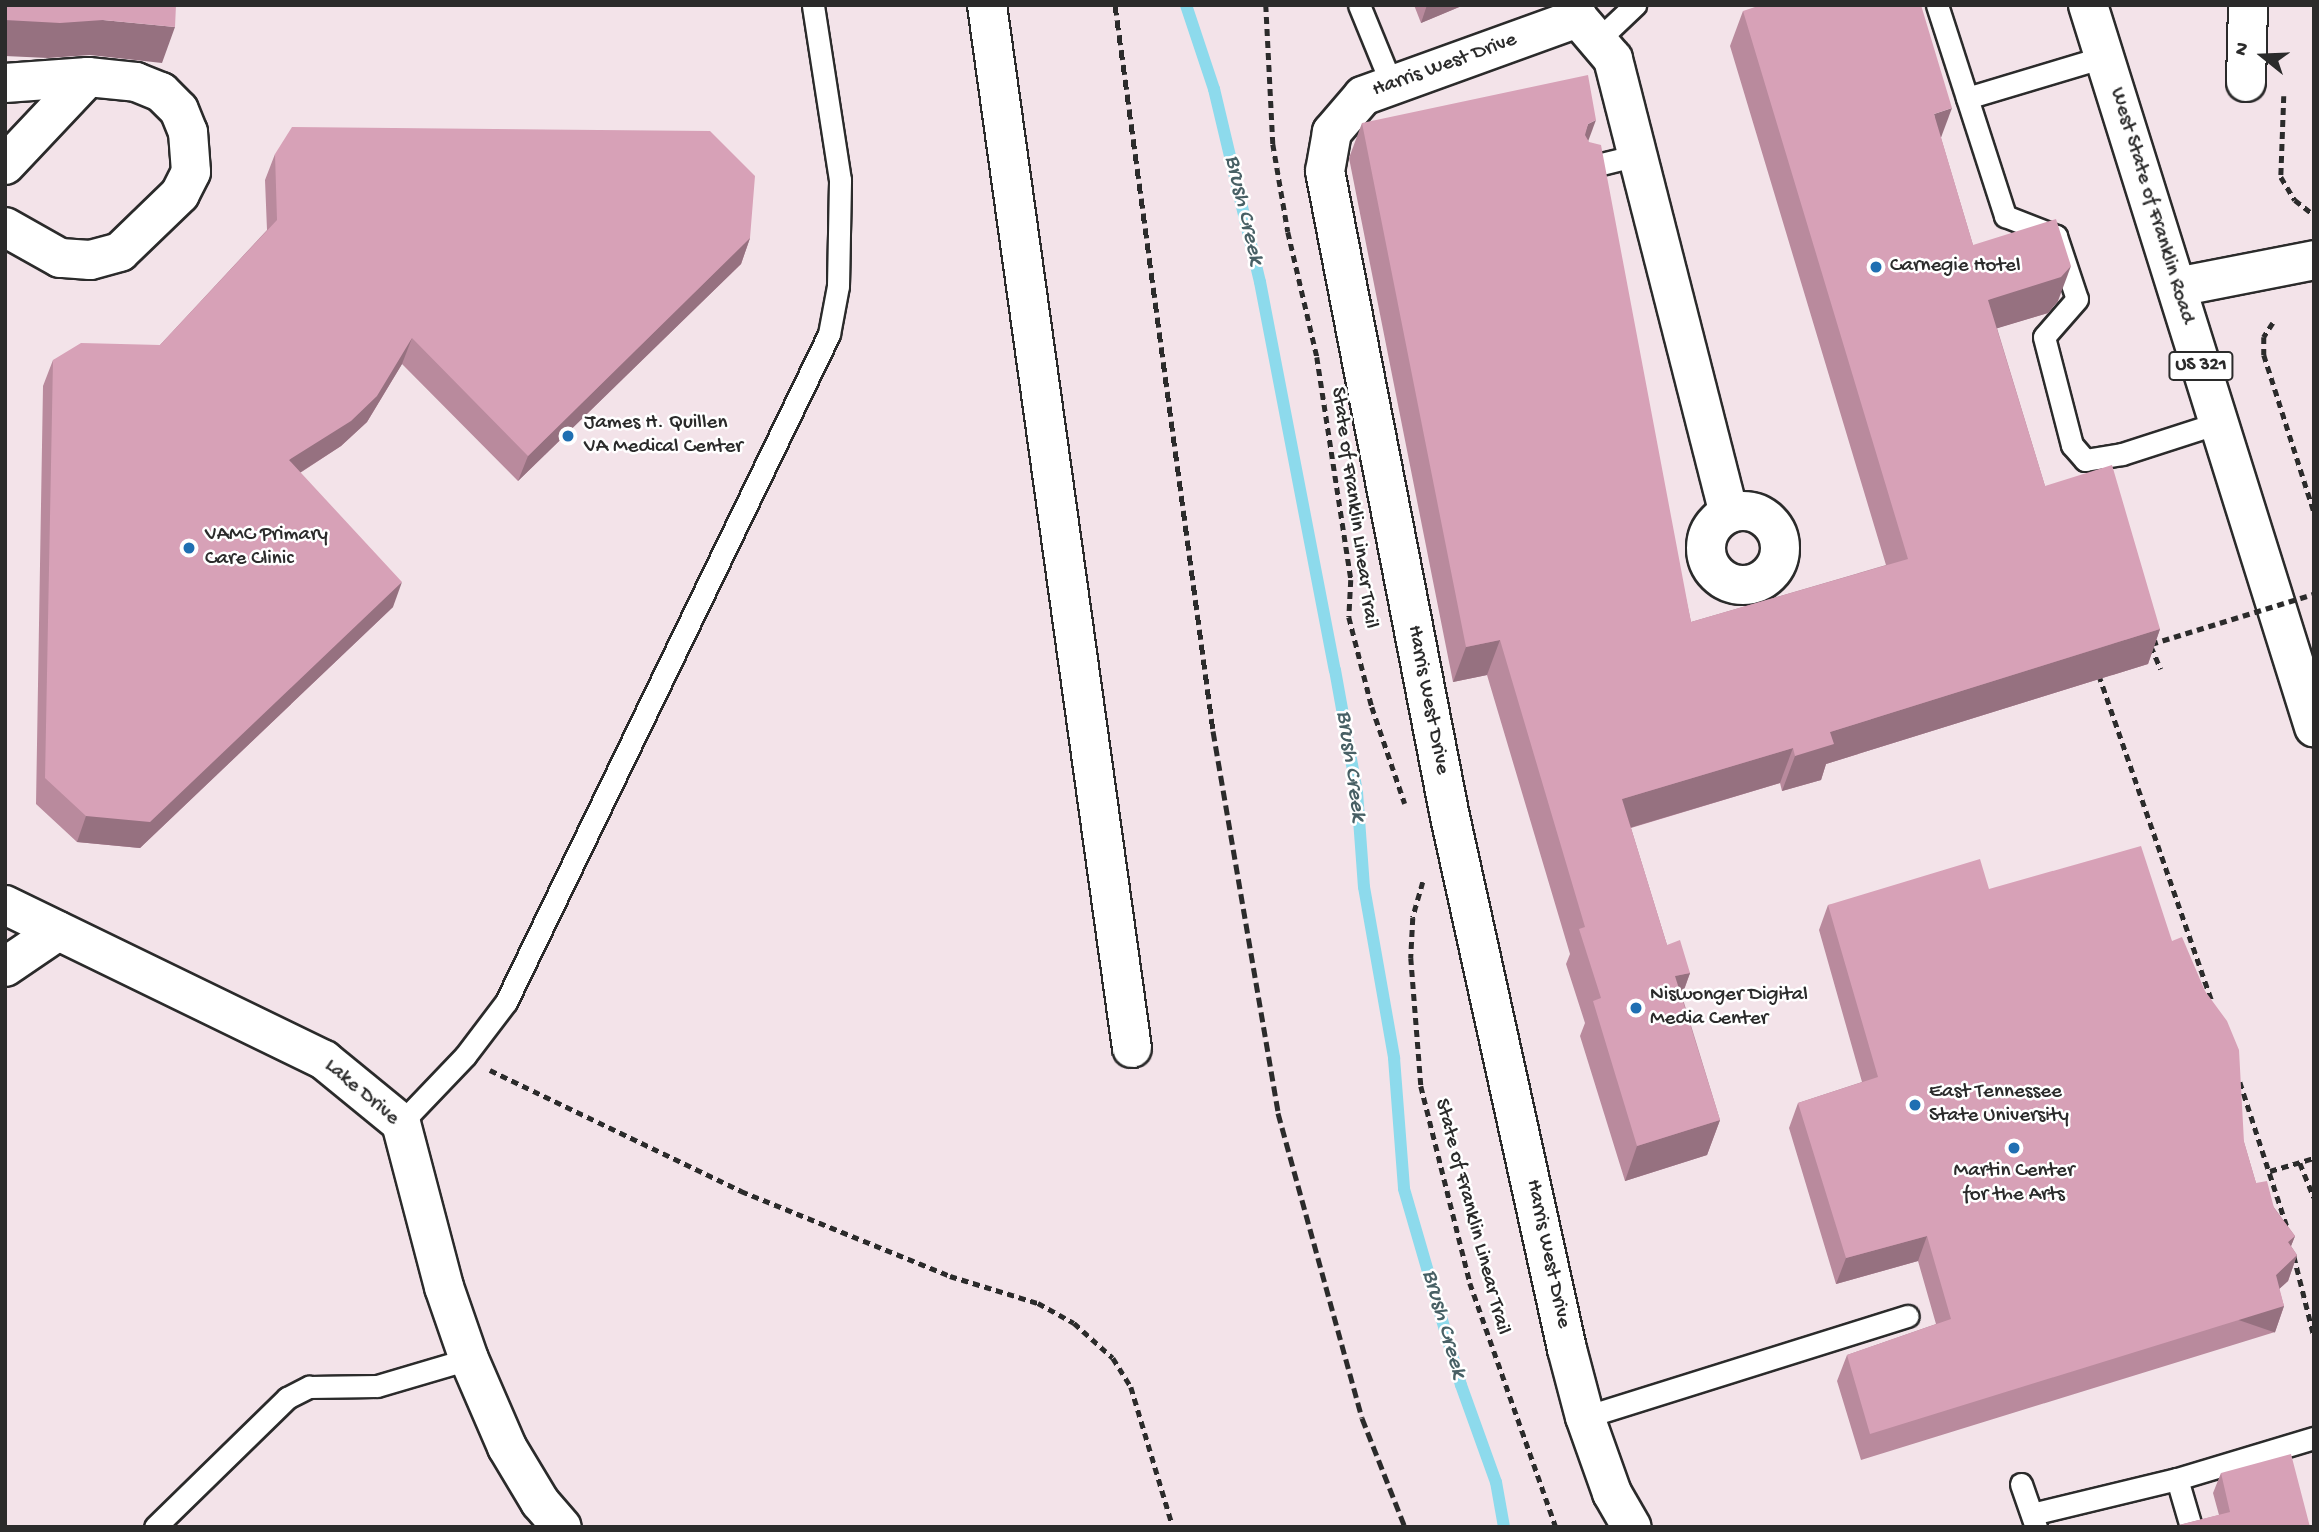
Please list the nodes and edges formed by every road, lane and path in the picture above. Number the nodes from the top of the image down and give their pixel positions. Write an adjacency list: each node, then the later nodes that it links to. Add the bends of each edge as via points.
1 (813, 5): 41 (lane, via 840,180 838,286 830,334 506,1002)
2 (987, 5): 40 (main road)
3 (1266, 5): 34 (path, State of Franklin Linear Trail, via 1273,144 1317,357 1351,580 1349,617 1379,731)
4 (1359, 5): 14 (lane)
5 (1635, 5): 9 (lane)
6 (1937, 5): 16 (lane)
7 (2088, 5): 10 (main road, West State of Franklin Road / US 321)
8 (2248, 5): 12 (main road)
9 (1583, 21): 14 (main road, Harris West Drive); 17 (main road, via 1613,59)
10 (2104, 57): 16 (lane); 23 (main road, West State of Franklin Road / US 321)
11 (88, 77): 13 (main road); 18 (main road); 21 (main road, via 136,82 161,92 179,110 188,132 191,172 180,194 120,252 90,260 60,258)
12 (2246, 82)
13 (5, 83)
14 (1391, 83): 53 (main road, Harris West Drive, via 1363,96 1332,132 1325,172 1449,812)
15 (2285, 85): 20 (path, via 2281,177 2295,200)
16 (1967, 98): 25 (lane, via 2005,216 2056,236 2077,299 2044,337 2072,445 2085,460 2122,454)
17 (1638, 155): 19 (lane); 27 (main road)
18 (5, 165)
19 (1585, 168)
20 (2314, 215)
21 (5, 227)
22 (2314, 260): 23 (main road)
23 (2176, 287): 25 (main road, West State of Franklin Road / US 321)
24 (2273, 323): 26 (path, via 2264,337 2264,355)
25 (2218, 423): 33 (main road, West State of Franklin Road / US 321)
26 (2314, 512)
27 (1729, 513)
28 (2314, 594): 29 (path, bridge)
29 (2150, 644): 30 (path); 32 (path)
30 (2137, 648)
31 (2096, 664): 39 (path)
32 (2161, 669)
33 (2314, 727)
34 (1408, 809)
35 (1426, 874): 61 (path, State of Franklin Linear Trail, via 1413,918 1410,958 1421,1086 1469,1283)
36 (5, 905): 37 (main road, Lake Drive)
37 (58, 931): 38 (main road); 43 (main road, Lake Drive, via 324,1060)
38 (5, 967)
39 (2217, 1017)
40 (1132, 1048)
41 (465, 1056): 43 (lane); 60 (path, via 741,1191 950,1276 1038,1303 1074,1323 1113,1358 1131,1387)
42 (2235, 1068): 46 (path)
43 (401, 1123): 52 (main road, Lake Drive, via 436,1261)
44 (2314, 1158): 45 (path)
45 (2300, 1163): 46 (path); 47 (path)
46 (2270, 1171): 48 (path)
47 (2314, 1197)
48 (2288, 1230)
49 (2291, 1243): 51 (path)
50 (1908, 1316): 53 (lane)
51 (2314, 1336)
52 (469, 1359): 58 (lane, via 377,1386 309,1387 287,1398); 59 (main road, Lake Drive, via 507,1447 540,1502)
53 (1585, 1418): 62 (main road, Harris West Drive, via 1612,1493)
54 (2314, 1438): 55 (lane)
55 (2176, 1479): 57 (lane); 63 (lane)
56 (2021, 1484): 57 (lane)
57 (2034, 1521)
58 (155, 1527)
59 (562, 1527)
60 (1174, 1527)
61 (1556, 1527)
62 (1632, 1527)
63 (2191, 1527)

